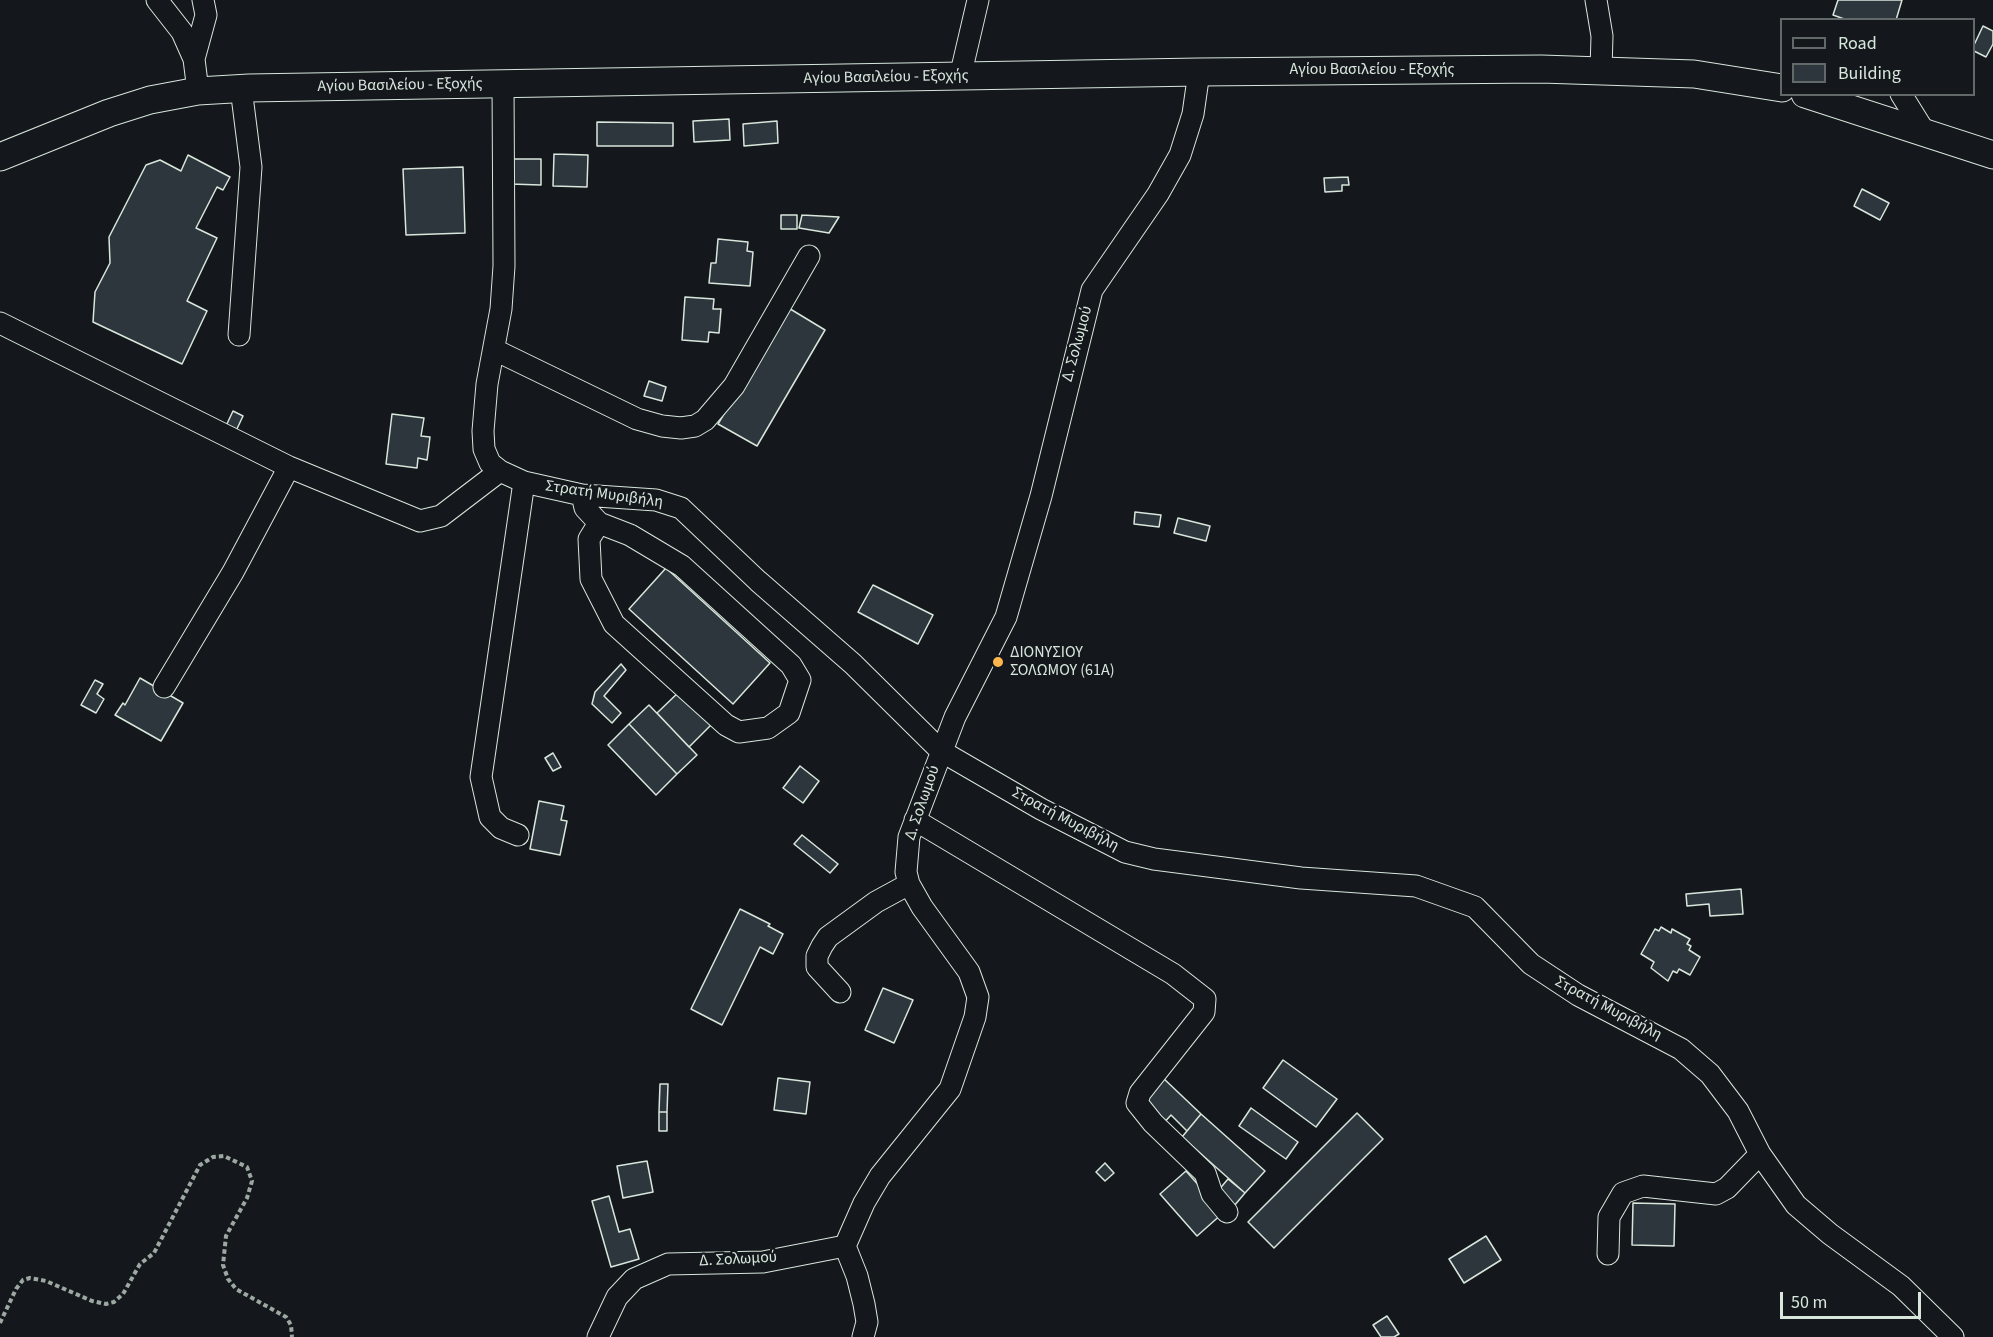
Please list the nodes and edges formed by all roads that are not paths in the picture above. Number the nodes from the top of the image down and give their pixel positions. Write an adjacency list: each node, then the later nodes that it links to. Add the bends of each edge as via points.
1 (157, 0): 5 (street, via 182,32)
2 (203, 0): 5 (street, via 206,15)
3 (978, 0): 8 (street)
4 (1596, 0): 6 (street, via 1602,36)
5 (194, 59): 12 (street)
6 (1601, 70): 7 (main road, Αγίου Βασιλείου - Εξοχής); 11 (main road, Αγίου Βασιλείου - Εξοχής, via 1694,74)
7 (1199, 72): 8 (main road, Αγίου Βασιλείου - Εξοχής); 28 (street, Δ. Σολωμού, via 1193,114 1180,155 1158,195 1092,290 1041,496 1005,617)
8 (960, 77): 9 (main road, Αγίου Βασιλείου - Εξοχής)
9 (503, 84): 10 (main road, Αγίου Βασιλείου - Εξοχής); 21 (street, Στρατή Μυριβήλη, via 504,266)
10 (241, 88): 12 (main road, Αγίου Βασιλείου - Εξοχής); 20 (street, via 251,168)
11 (1780, 88)
12 (198, 91): 17 (main road, Αγίου Βασιλείου - Εξοχής, via 110,113)
13 (1810, 96): 15 (main road)
14 (1901, 96): 15 (street)
15 (1924, 131): 16 (main road)
16 (1993, 155)
17 (0, 157)
18 (809, 256): 21 (street, via 734,386 695,426 662,426 637,419)
19 (0, 323): 22 (street)
20 (239, 335)
21 (495, 350): 23 (street, Στρατή Μυριβήλη, via 487,384 483,449 490,463)
22 (289, 467): 23 (street, via 420,521 441,516); 27 (street, via 233,572)
23 (500, 471): 24 (street, Στρατή Μυριβήλη)
24 (524, 482): 25 (street, Στρατή Μυριβήλη); 30 (street, via 481,777 490,817 501,828)
25 (582, 495): 26 (street, via 585,508); 28 (street, Στρατή Μυριβήλη, via 656,500 681,508 853,664)
26 (599, 523): 26 (street, via 589,539 591,579 614,624 726,725 739,732 768,728 789,713 800,680 791,664 682,566 630,535)
27 (164, 687)
28 (941, 752): 29 (street, Δ. Σολωμού); 33 (street, Στρατή Μυριβήλη, via 1125,852 1301,878 1416,886 1475,906 1531,964 1578,995 1671,1043 1710,1074 1738,1111)
29 (915, 820): 31 (street, Δ. Σολωμού, via 909,837); 34 (street, via 1173,974 1205,999 1204,1012 1155,1072 1137,1103 1153,1124 1205,1173 1212,1194)
30 (518, 835)
31 (909, 884): 32 (street, via 876,902 828,937 822,946 817,967); 35 (street, Δ. Σολωμού, via 969,972 978,997 975,1017 950,1089 880,1176)
32 (840, 992)
33 (1760, 1154): 36 (street, via 1716,1194 1644,1186 1623,1193 1610,1217); 39 (street, Στρατή Μυριβήλη, via 1796,1205 1901,1286)
34 (1227, 1212)
35 (845, 1246): 37 (street, Δ. Σολωμού, via 763,1262 668,1264 634,1279 617,1297); 38 (street, via 864,1304 867,1322)
36 (1608, 1254)
37 (598, 1337)
38 (863, 1337)
39 (1953, 1337)

